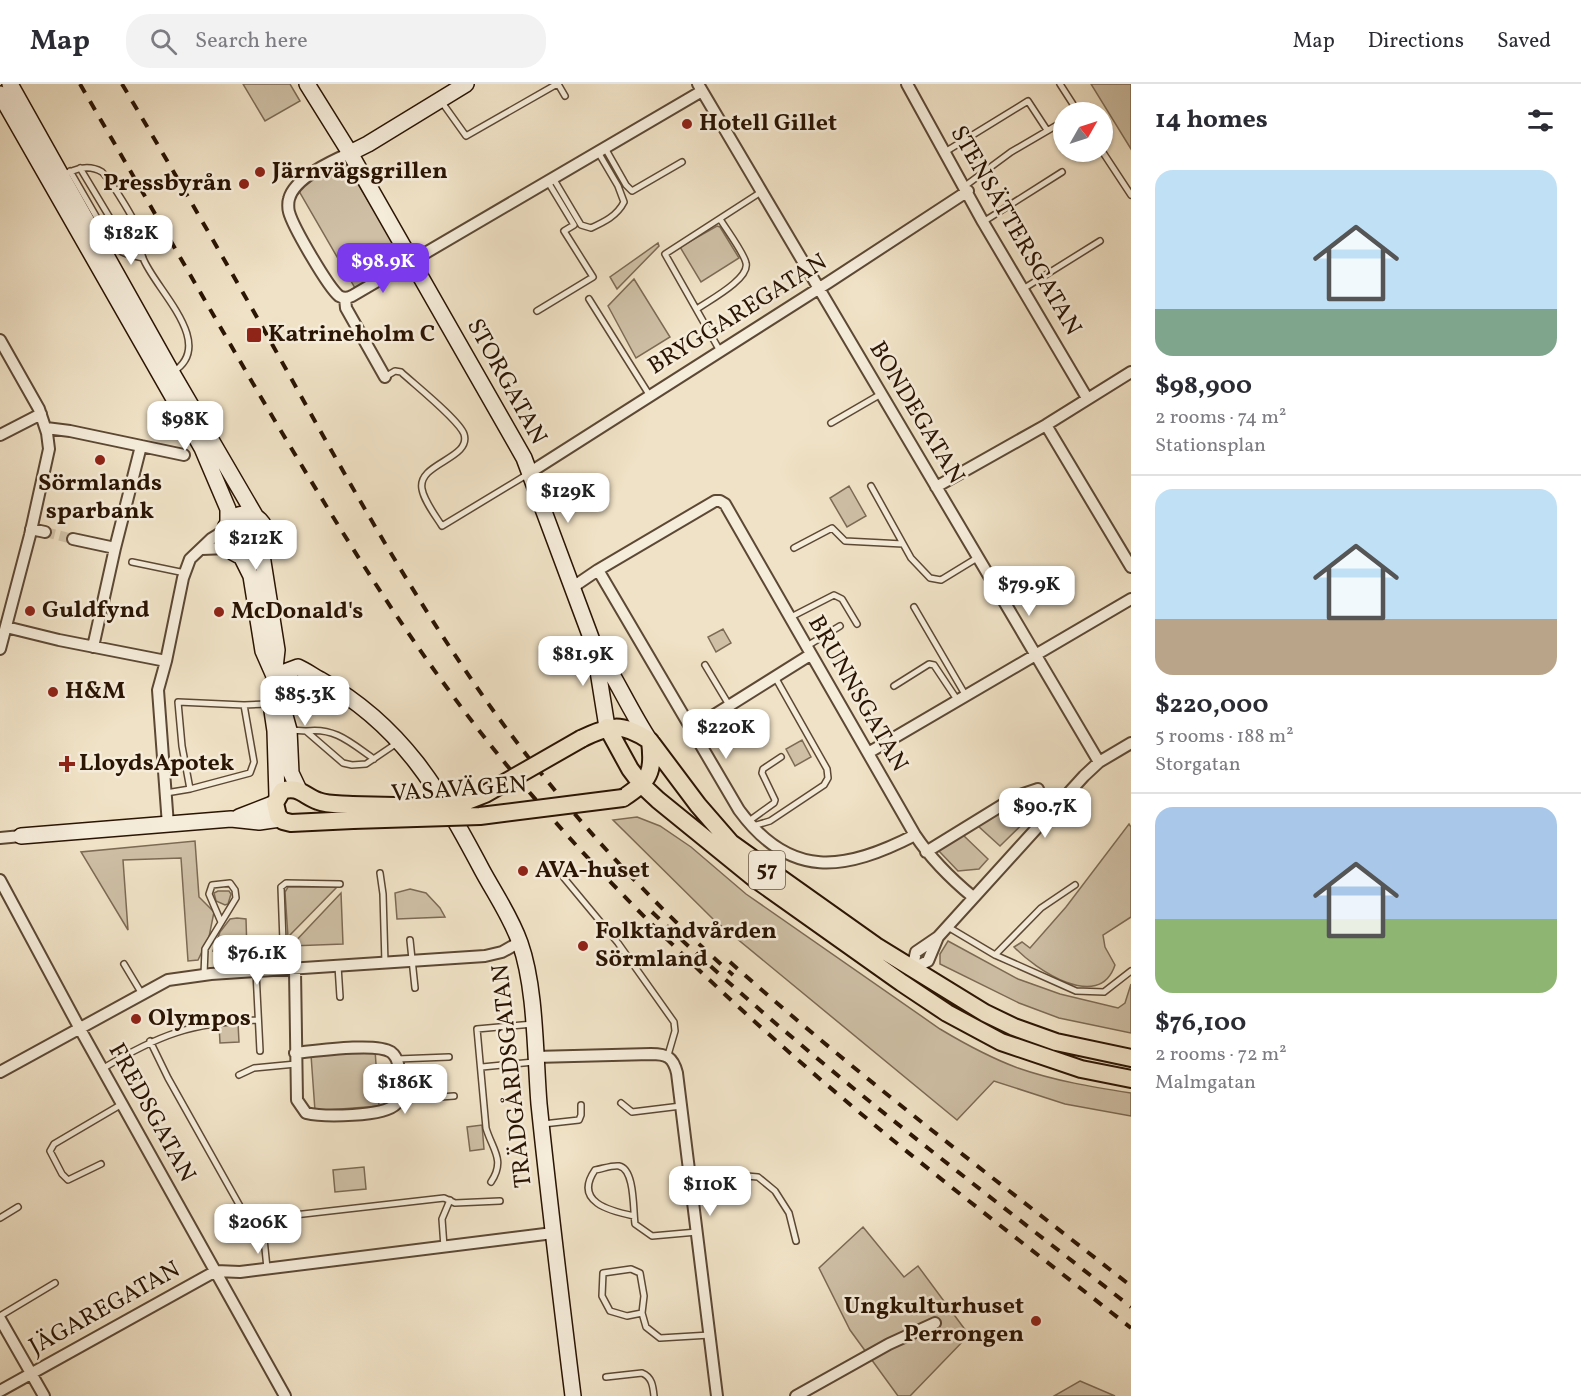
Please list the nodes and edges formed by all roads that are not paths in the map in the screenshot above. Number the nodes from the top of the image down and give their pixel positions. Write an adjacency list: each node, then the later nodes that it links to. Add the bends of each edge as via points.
1 (10, 84): 21 (street)
2 (308, 84): 16 (street, STORGATAN)
3 (466, 84): 10 (street)
4 (558, 84): 9 (lane); 10 (lane, via 466,136)
5 (907, 84): 15 (street, STENSÄTTERSGATAN)
6 (1060, 84): 11 (lane)
7 (700, 88): 14 (street); 24 (street, BONDEGATAN)
8 (0, 94): 21 (street)
9 (565, 96)
10 (440, 99): 16 (street)
11 (1072, 102)
12 (1053, 127): 13 (lane)
13 (1047, 130): 15 (lane, via 1028,101); 23 (lane, via 1011,152)
14 (602, 150): 17 (lane, via 632,191); 22 (street); 22 (lane, via 624,202 620,211 605,221 591,228 581,225)
15 (945, 152): 23 (street, STENSÄTTERSGATAN)
16 (350, 153): 30 (street, STORGATAN); 33 (street, via 296,184 288,199 293,223 324,276)
17 (682, 162)
18 (1109, 162): 25 (lane)
19 (80, 168): 21 (lane); 29 (lane, via 125,243); 29 (lane, via 94,167 107,177 138,230)
20 (1062, 172): 27 (lane)
21 (60, 177): 29 (lane, via 118,250); 40 (street)
22 (550, 180): 30 (street); 36 (lane, via 574,225 564,231 592,277)
23 (966, 189): 27 (street, STENSÄTTERSGATAN); 31 (street, BRYGGAREGATAN)
24 (761, 192): 26 (lane); 31 (street, BONDEGATAN)
25 (1131, 195)
26 (720, 219): 35 (lane, via 746,263 746,272); 35 (lane, via 665,254)
27 (983, 222): 32 (street, STENSÄTTERSGATAN)
28 (1100, 242): 32 (lane)
29 (142, 258): 40 (lane, via 187,334 185,362)
30 (411, 261): 33 (street); 52 (street, STORGATAN)
31 (819, 289): 38 (street, BRYGGAREGATAN); 42 (street, BONDEGATAN)
32 (1023, 289): 44 (street, STENSÄTTERSGATAN)
33 (345, 298): 41 (street, via 346,308)
34 (589, 299): 43 (lane)
35 (697, 309): 38 (lane)
36 (537, 311)
37 (0, 340): 45 (street)
38 (721, 351): 43 (street, BRYGGAREGATAN)
39 (1131, 372): 44 (street)
40 (167, 375): 55 (street); 56 (street, via 228,509)
41 (385, 377): 52 (lane, via 401,372 464,434 462,449 423,478 422,488 442,526)
42 (880, 394): 46 (lane); 54 (street, BONDEGATAN)
43 (650, 396): 52 (street, BRYGGAREGATAN)
44 (1087, 398): 47 (street)
45 (41, 414): 48 (street); 49 (street)
46 (831, 423)
47 (1046, 425): 54 (street); 69 (street)
48 (46, 428): 50 (street); 57 (street, via 49,449)
49 (0, 435)
50 (141, 446): 51 (street); 64 (street)
51 (184, 455)
52 (529, 473): 72 (street, STORGATAN)
53 (871, 486): 62 (lane)
54 (936, 487): 67 (street, BONDEGATAN)
55 (256, 517): 56 (street, via 241,514); 61 (street, via 265,528)
56 (226, 526): 65 (street); 66 (street, via 224,540)
57 (31, 529): 59 (street); 78 (street)
58 (289, 530): 61 (lane)
59 (45, 532)
60 (73, 539): 64 (street)
61 (264, 542): 66 (street, via 251,556); 86 (street, via 277,650)
62 (903, 544): 63 (lane, via 846,541 832,528); 67 (lane, via 930,578 941,580)
63 (794, 548)
64 (115, 549): 80 (street)
65 (202, 549): 66 (street); 71 (street, via 190,559)
66 (234, 552): 86 (street, via 251,576 263,651)
67 (977, 558): 83 (street, BONDEGATAN)
68 (132, 562): 71 (lane)
69 (1131, 567)
70 (598, 570): 72 (street); 75 (street, BRUNNSGATAN, via 720,501); 94 (street)
71 (184, 573): 84 (street)
72 (573, 587): 79 (street, STORGATAN)
73 (1131, 599): 83 (street)
74 (914, 607): 89 (lane)
75 (789, 618): 76 (lane, via 834,595 842,599); 82 (street, BRUNNSGATAN)
76 (857, 624)
77 (840, 626): 82 (lane)
78 (6, 627): 80 (street); 81 (street)
79 (593, 643): 93 (street, STORGATAN); 98 (street, STORGATAN)
80 (93, 647): 84 (street)
81 (0, 649)
82 (808, 651): 87 (street); 100 (street, BRUNNSGATAN)
83 (1035, 656): 89 (street); 103 (street, BONDEGATAN)
84 (166, 661): 108 (street, via 158,690)
85 (705, 665): 92 (lane)
86 (274, 676): 90 (street); 95 (street); 97 (street, TRÄDGÅRDSGATAN, via 299,684 320,680 362,706)
87 (775, 677): 92 (street); 114 (lane, via 827,769 828,778 824,785 770,820)
88 (894, 686): 89 (lane, via 929,664)
89 (962, 699): 100 (street)
90 (271, 704): 91 (lane); 111 (street)
91 (244, 705): 105 (lane, via 254,762 250,773); 105 (lane, via 178,702)
92 (729, 705): 94 (street)
93 (607, 727): 98 (main road, 57, via 631,730); 104 (main road); 112 (main road, VASAVÄGEN, bridge, via 462,803)
94 (692, 729): 114 (street)
95 (289, 730): 96 (lane); 107 (street, via 291,774)
96 (306, 731): 102 (lane, via 318,729 336,734); 102 (lane, via 346,764 360,766)
97 (399, 741): 102 (lane); 129 (street, TRÄDGÅRDSGATAN, via 424,770 450,812)
98 (650, 741): 104 (main road, via 651,764); 135 (main road, 57, via 731,843)
99 (1131, 743): 103 (street)
100 (868, 753): 116 (street, BRUNNSGATAN)
101 (782, 757): 114 (lane, via 762,773 774,803)
102 (374, 759)
103 (1099, 762): 125 (street)
104 (642, 785): 109 (main road); 110 (main road, 57)
105 (190, 789): 108 (lane)
106 (1038, 789): 119 (street, via 1017,796)
107 (302, 792): 111 (main road, VASAVÄGEN, via 282,791); 112 (main road, VASAVÄGEN); 113 (main road, via 309,809)
108 (166, 793): 115 (street)
109 (623, 798): 110 (main road); 112 (main road, VASAVÄGEN, bridge, via 480,816)
110 (664, 804): 140 (main road, 57, via 754,878)
111 (277, 806): 113 (main road, VASAVÄGEN, via 287,823); 115 (street, VASAVÄGEN, via 231,819)
112 (352, 813): 113 (main road, VASAVÄGEN)
113 (298, 822)
114 (749, 824): 116 (street, via 785,853 819,863 855,860)
115 (168, 825): 117 (street, VASAVÄGEN)
116 (915, 835): 119 (street, BRUNNSGATAN)
117 (21, 836): 118 (street, VASAVÄGEN)
118 (0, 838)
119 (926, 852): 125 (street, BRUNNSGATAN)
120 (380, 873): 132 (lane)
121 (564, 878): 149 (lane, via 618,943 674,1022)
122 (0, 880): 146 (street, FREDSGATAN)
123 (340, 884): 136 (lane, via 286,883 281,887)
124 (1076, 885): 130 (lane, via 1041,908)
125 (973, 897): 127 (street)
126 (221, 922): 126 (lane, via 236,898 230,883 212,885 209,894); 139 (lane, via 206,949)
127 (947, 926): 130 (lane); 135 (street, via 916,952)
128 (410, 940): 131 (lane)
129 (520, 942): 131 (street, via 485,956); 145 (street, TRÄDGÅRDSGATAN)
130 (995, 955): 137 (lane, via 1076,991 1104,992)
131 (411, 961): 132 (street); 141 (lane)
132 (385, 963): 134 (street)
133 (124, 964): 142 (lane)
134 (338, 966): 136 (street); 143 (lane)
135 (912, 969): 140 (main road); 152 (main road, 57, via 1014,1027 1056,1042)
136 (290, 970): 138 (street); 151 (street)
137 (1131, 971)
138 (256, 972): 139 (street); 144 (lane)
139 (204, 975): 142 (street, via 168,980)
140 (902, 983): 159 (main road, 57, via 1001,1042 1081,1069)
141 (415, 988)
142 (142, 994): 146 (street)
143 (340, 997)
144 (258, 1020): 147 (lane, via 215,1022); 148 (lane)
145 (533, 1024): 154 (street, TRÄDGÅRDSGATAN); 155 (lane, via 477,1029)
146 (80, 1029): 156 (street, FREDSGATAN); 157 (street)
147 (150, 1041): 156 (lane); 175 (lane, via 250,1224)
148 (260, 1051)
149 (668, 1055): 154 (street); 165 (street, via 675,1064)
150 (449, 1057): 153 (lane)
151 (296, 1058): 153 (street, via 375,1047 391,1052); 158 (lane); 161 (street, via 297,1100 306,1113 318,1116 381,1112)
152 (1131, 1058)
153 (397, 1059): 161 (street)
154 (535, 1059): 155 (lane); 166 (street, TRÄDGÅRDSGATAN)
155 (482, 1067): 169 (lane, via 486,1128 497,1153 498,1171)
156 (102, 1069): 163 (street, FREDSGATAN)
157 (0, 1072)
158 (240, 1075)
159 (1131, 1079)
160 (454, 1096): 161 (lane)
161 (399, 1100)
162 (621, 1103): 165 (lane, via 632,1112)
163 (122, 1104): 167 (lane, via 54,1144 50,1151 68,1180); 181 (street, FREDSGATAN)
164 (581, 1105): 166 (lane, via 579,1120)
165 (681, 1106): 168 (street)
166 (541, 1124): 177 (street, TRÄDGÅRDSGATAN)
167 (101, 1164)
168 (691, 1181): 176 (street); 178 (lane, via 735,1175 758,1177 775,1191 789,1213)
169 (491, 1182)
170 (450, 1200): 171 (lane); 175 (lane, via 268,1218); 179 (lane, via 442,1219)
171 (500, 1201)
172 (18, 1207): 174 (lane)
173 (634, 1216): 173 (lane, via 631,1177 624,1168 595,1170 587,1187 592,1199 602,1208); 176 (lane, via 636,1224 652,1236)
174 (0, 1218)
175 (263, 1229): 180 (lane)
176 (697, 1232): 186 (street)
177 (553, 1233): 179 (street, JÄGAREGATAN); 192 (street, TRÄDGÅRDSGATAN)
178 (796, 1241)
179 (444, 1247): 180 (street, JÄGAREGATAN)
180 (267, 1268): 181 (street, JÄGAREGATAN)
181 (216, 1271): 187 (street, JÄGAREGATAN); 191 (street, FREDSGATAN)
182 (55, 1283): 184 (lane)
183 (642, 1313): 183 (lane, via 640,1273 631,1269 603,1273 602,1296 610,1311 627,1316); 186 (lane, via 646,1327 660,1338)
184 (0, 1317): 187 (street)
185 (935, 1323): 195 (street)
186 (710, 1335): 194 (street)
187 (32, 1373): 189 (street, JÄGAREGATAN); 190 (street)
188 (606, 1377): 193 (lane, via 642,1373 652,1382)
189 (0, 1391)
190 (44, 1396)
191 (285, 1396)
192 (573, 1396)
193 (654, 1396)
194 (717, 1396)
195 (796, 1396)

